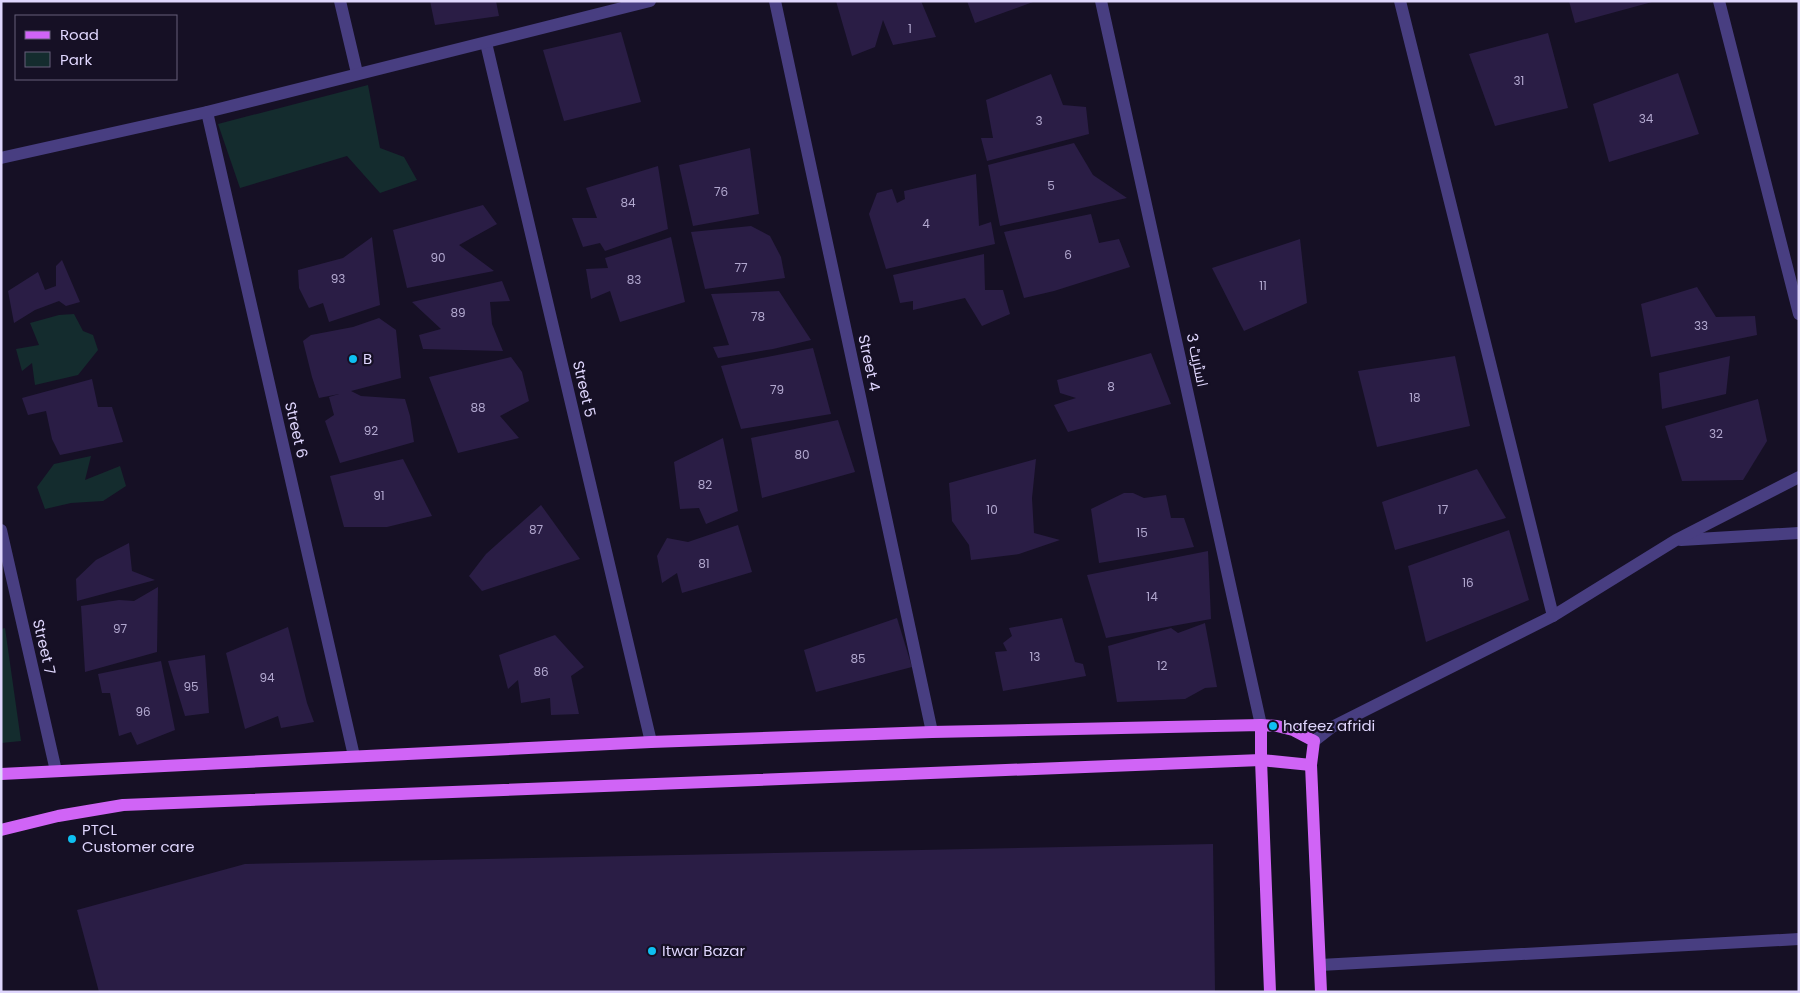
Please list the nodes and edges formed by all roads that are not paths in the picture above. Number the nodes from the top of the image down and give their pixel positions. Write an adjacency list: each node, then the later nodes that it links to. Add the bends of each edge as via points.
1 (340, 1): 8 (street)
2 (650, 1): 7 (street)
3 (775, 1): 18 (street, Street 4)
4 (1101, 1): 17 (street, اسٹریٹ 3)
5 (1400, 1): 16 (street)
6 (1719, 1): 11 (street)
7 (486, 43): 8 (street); 20 (street, Street 5)
8 (358, 73): 9 (street)
9 (207, 112): 10 (street); 21 (street, Street 6)
10 (1, 158)
11 (1799, 314)
12 (1799, 477): 15 (street)
13 (1, 530): 24 (street, Street 7)
14 (1799, 534): 15 (street)
15 (1676, 540): 16 (street)
16 (1553, 616): 19 (street, via 1332,727)
17 (1261, 725): 18 (main road); 19 (main road, via 1293,730); 22 (main road)
18 (932, 732): 20 (main road)
19 (1314, 741): 23 (main road)
20 (651, 742): 21 (main road)
21 (354, 756): 24 (main road)
22 (1261, 760): 23 (main road); 26 (main road, via 123,805); 29 (main road)
23 (1311, 765): 28 (main road)
24 (56, 771): 25 (main road)
25 (1, 774)
26 (1, 830)
27 (1799, 939): 28 (street)
28 (1320, 965): 30 (main road)
29 (1270, 992)
30 (1321, 992)

